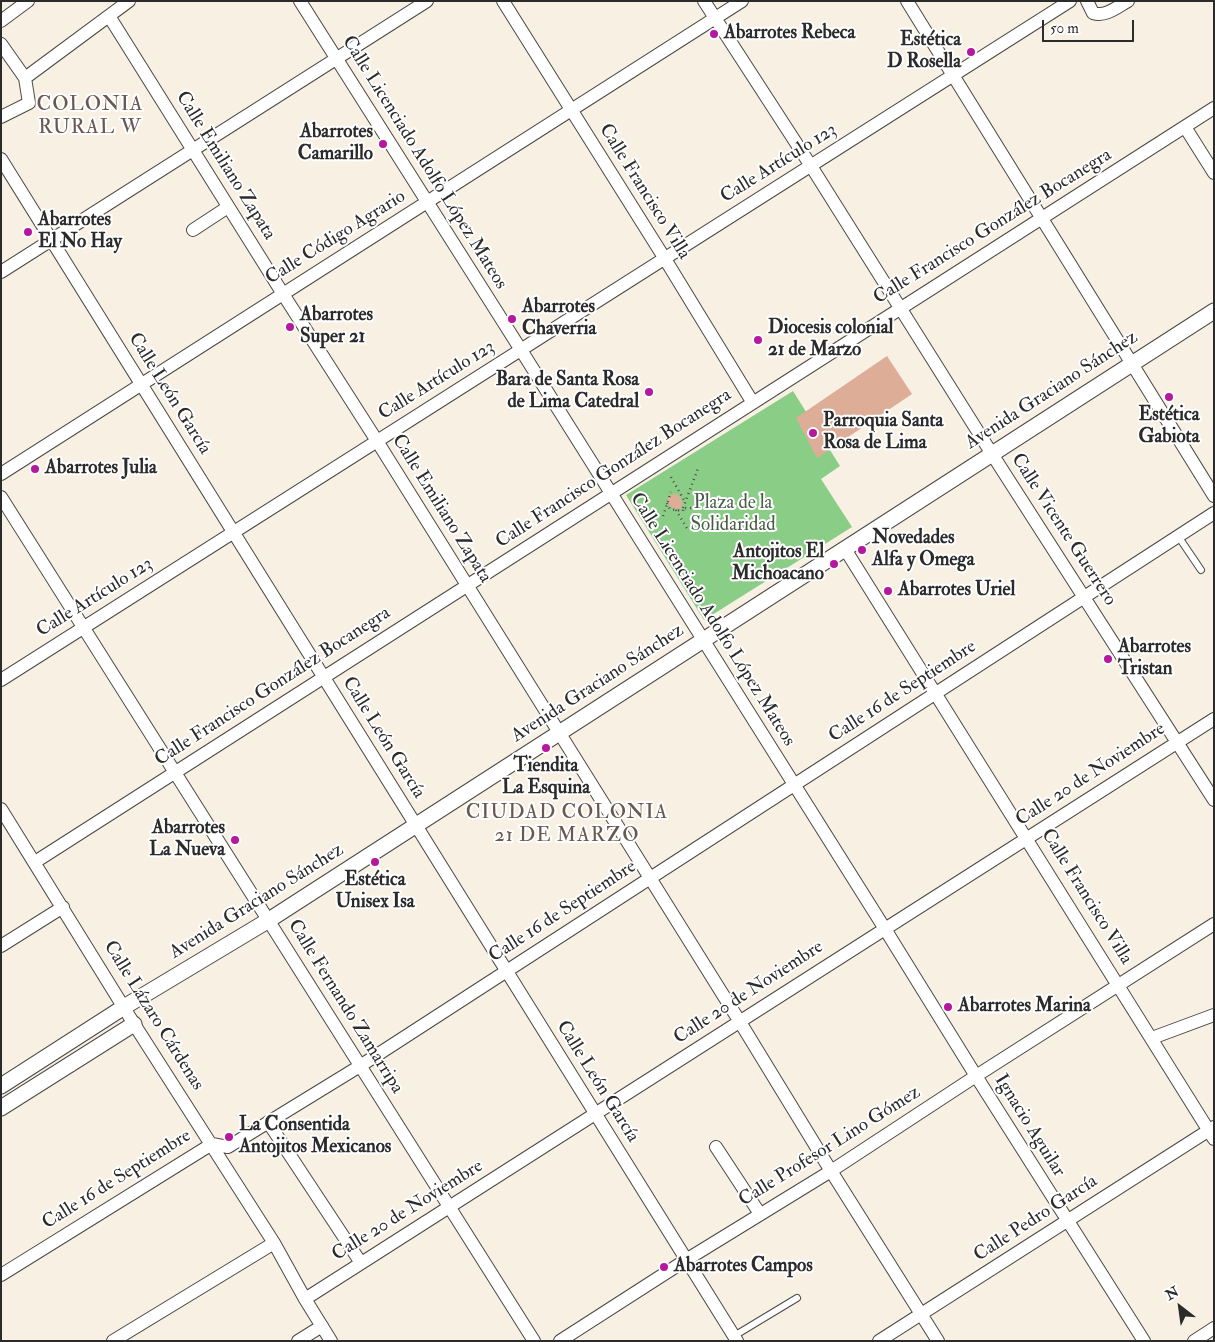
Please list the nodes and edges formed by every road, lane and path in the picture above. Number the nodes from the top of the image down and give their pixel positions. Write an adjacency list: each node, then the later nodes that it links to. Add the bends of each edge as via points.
1 (28, 1): 14 (street)
2 (129, 1): 12 (street)
3 (300, 1): 16 (street, Calle Licenciado Adolfo López Mateos)
4 (427, 1): 16 (street)
5 (502, 1): 20 (street, Calle Francisco Villa)
6 (704, 1): 13 (street, Calle Vicente Guerrero)
7 (742, 1): 13 (street, Calle Código Agrario)
8 (907, 1): 17 (street)
9 (1070, 1): 17 (street, Calle Artículo 123)
10 (1087, 1): 11 (street, via 1093,13 1100,15)
11 (1128, 1)
12 (109, 16): 18 (street); 23 (street, Calle Emiliano Zapata)
13 (715, 18): 20 (street, Calle Código Agrario); 25 (street, Calle Vicente Guerrero)
14 (1, 21)
15 (1, 44): 18 (street)
16 (336, 59): 23 (street); 27 (street, Calle Licenciado Adolfo López Mateos)
17 (954, 75): 25 (street, Calle Artículo 123); 29 (street)
18 (25, 78): 21 (street, via 29,103)
19 (1214, 108): 22 (street, Calle Francisco González Bocanegra)
20 (570, 111): 27 (street, Calle Código Agrario); 32 (street, Calle Francisco Villa)
21 (1, 117)
22 (1185, 126): 26 (street); 29 (street, Calle Francisco González Bocanegra)
23 (192, 150): 28 (street, Calle Emiliano Zapata); 31 (street)
24 (1, 159): 31 (street, Calle León García)
25 (811, 166): 32 (street, Calle Artículo 123); 35 (street, Calle Vicente Guerrero)
26 (1214, 173)
27 (427, 203): 34 (street, Calle Código Agrario); 37 (street, Calle Licenciado Adolfo López Mateos)
28 (228, 207): 30 (street); 34 (street, Calle Emiliano Zapata)
29 (1042, 218): 35 (street, Calle Francisco González Bocanegra); 38 (street)
30 (193, 230)
31 (51, 240): 33 (street); 39 (street, Calle León García)
32 (665, 259): 37 (street, Calle Artículo 123); 40 (street, Calle Francisco Villa)
33 (1, 272)
34 (283, 294): 39 (street, Calle Código Agrario); 41 (street, Calle Emiliano Zapata)
35 (900, 308): 40 (street, Calle Francisco González Bocanegra); 42 (street, Calle Vicente Guerrero)
36 (1214, 311): 38 (street, Avenida Graciano Sánchez)
37 (521, 350): 41 (street, Calle Artículo 123); 47 (street, Calle Licenciado Adolfo López Mateos)
38 (1132, 364): 42 (street, Avenida Graciano Sánchez); 48 (street)
39 (141, 385): 44 (street, Calle Código Agrario); 58 (street, Calle León García)
40 (753, 403): 47 (street, Calle Francisco González Bocanegra)
41 (377, 442): 58 (street, Calle Artículo 123); 62 (street, Calle Emiliano Zapata)
42 (992, 454): 60 (street, Avenida Graciano Sánchez); 63 (street, Calle Vicente Guerrero)
43 (699, 466): 50 (path)
44 (1, 474)
45 (672, 477): 50 (path)
46 (671, 492): 51 (path)
47 (610, 494): 62 (street, Calle Francisco González Bocanegra); 65 (street, Calle Licenciado Adolfo López Mateos)
48 (1214, 496)
49 (1, 497): 64 (street, Calle Fernando Zamarripa)
50 (685, 502): 52 (path)
51 (667, 504): 54 (path); 56 (path)
52 (683, 508): 53 (path); 54 (path, via 682,511)
53 (701, 508)
54 (676, 510): 57 (path)
55 (1214, 513): 59 (street, Calle 16 de Septiembre)
56 (663, 516)
57 (688, 530)
58 (233, 533): 64 (street, Calle Artículo 123); 66 (street, Calle León García)
59 (1178, 536): 61 (lane); 63 (street, Calle 16 de Septiembre)
60 (845, 549): 65 (street, Avenida Graciano Sánchez); 68 (street, Calle Francisco Villa)
61 (1201, 570)
62 (466, 586): 66 (street, Calle Francisco González Bocanegra); 70 (street, Calle Emiliano Zapata)
63 (1084, 596): 68 (street, Calle 16 de Septiembre); 71 (street, Calle Vicente Guerrero)
64 (84, 628): 67 (street, Calle Artículo 123); 72 (street, Calle Fernando Zamarripa)
65 (703, 640): 70 (street, Avenida Graciano Sánchez); 73 (street, Calle Licenciado Adolfo López Mateos)
66 (323, 678): 72 (street, Calle Francisco González Bocanegra); 76 (street, Calle León García)
67 (1, 680)
68 (935, 693): 73 (street, Calle 16 de Septiembre); 77 (street, Calle Francisco Villa)
69 (1214, 719): 71 (street, Calle 20 de Noviembre)
70 (559, 733): 76 (street, Avenida Graciano Sánchez); 79 (street, Calle Emiliano Zapata)
71 (1177, 742): 74 (street, Calle Vicente Guerrero); 77 (street, Calle 20 de Noviembre)
72 (175, 772): 78 (street, Calle Francisco González Bocanegra); 81 (street, Calle Fernando Zamarripa)
73 (795, 786): 79 (street, Calle 16 de Septiembre); 83 (street, Calle Licenciado Adolfo López Mateos)
74 (1214, 800)
75 (2, 812): 78 (street, Calle Lázaro Cárdenas)
76 (415, 826): 81 (street, Avenida Graciano Sánchez); 85 (street, Calle León García)
77 (1027, 838): 83 (street, Calle 20 de Noviembre); 86 (street, Calle Francisco Villa)
78 (35, 862): 80 (street, Calle Lázaro Cárdenas)
79 (650, 878): 85 (street, Calle 16 de Septiembre); 89 (street, Calle Emiliano Zapata)
80 (63, 907): 84 (street); 87 (street, Calle Lázaro Cárdenas)
81 (268, 920): 87 (street, Avenida Graciano Sánchez); 92 (street, Calle Fernando Zamarripa)
82 (1214, 924): 86 (street, Calle Profesor Lino Gómez)
83 (885, 929): 89 (street, Calle 20 de Noviembre); 93 (street, Ignacio Aguilar)
84 (1, 946)
85 (506, 971): 92 (street, Calle 16 de Septiembre); 96 (street, Calle León García)
86 (1119, 985): 91 (street, Calle Francisco Villa); 93 (street, Calle Profesor Lino Gómez)
87 (124, 1007): 90 (street, Calle Lázaro Cárdenas); 94 (street, Avenida Graciano Sánchez)
88 (1214, 1015): 91 (street)
89 (740, 1022): 96 (street, Calle 20 de Noviembre); 101 (street, Calle Emiliano Zapata)
90 (134, 1024): 95 (street); 99 (street, Calle Lázaro Cárdenas)
91 (1152, 1038): 98 (street, Calle Francisco Villa)
92 (360, 1066): 97 (street, Calle 16 de Septiembre); 102 (street, Calle Fernando Zamarripa)
93 (976, 1076): 101 (street, Calle Profesor Lino Gómez); 104 (street, Ignacio Aguilar)
94 (1, 1086)
95 (1, 1108)
96 (595, 1114): 102 (street, Calle 20 de Noviembre); 106 (street, Calle León García)
97 (268, 1122): 99 (street, Calle 16 de Septiembre, via 228,1147); 107 (street)
98 (1212, 1132): 104 (street, Calle Pedro García)
99 (212, 1144): 105 (street, Calle Lázaro Cárdenas); 108 (street, Calle 16 de Septiembre)
100 (716, 1147): 103 (street)
101 (831, 1171): 103 (street, Calle Profesor Lino Gómez); 111 (street, Calle Emiliano Zapata)
102 (449, 1207): 107 (street, Calle 20 de Noviembre); 118 (street, Calle Fernando Zamarripa)
103 (760, 1214): 106 (street, Calle Profesor Lino Gómez)
104 (1068, 1221): 111 (street, Calle Pedro García); 122 (street, Ignacio Aguilar)
105 (274, 1243): 110 (street, Calle Lázaro Cárdenas); 115 (street)
106 (686, 1260): 114 (street, Calle León García); 119 (street, Calle Profesor Lino Gómez)
107 (361, 1263): 110 (street, Calle 20 de Noviembre)
108 (1, 1274)
109 (797, 1298): 114 (lane)
110 (305, 1299): 112 (street, Calle Lázaro Cárdenas)
111 (921, 1314): 120 (street, Calle Pedro García); 121 (street, Calle Emiliano Zapata)
112 (322, 1326): 116 (street); 117 (street, Calle Lázaro Cárdenas)
113 (1214, 1328): 123 (street)
114 (735, 1338)
115 (113, 1341)
116 (298, 1341)
117 (331, 1341)
118 (534, 1341)
119 (560, 1341)
120 (879, 1341)
121 (938, 1341)
122 (1144, 1341)
123 (1194, 1341)

